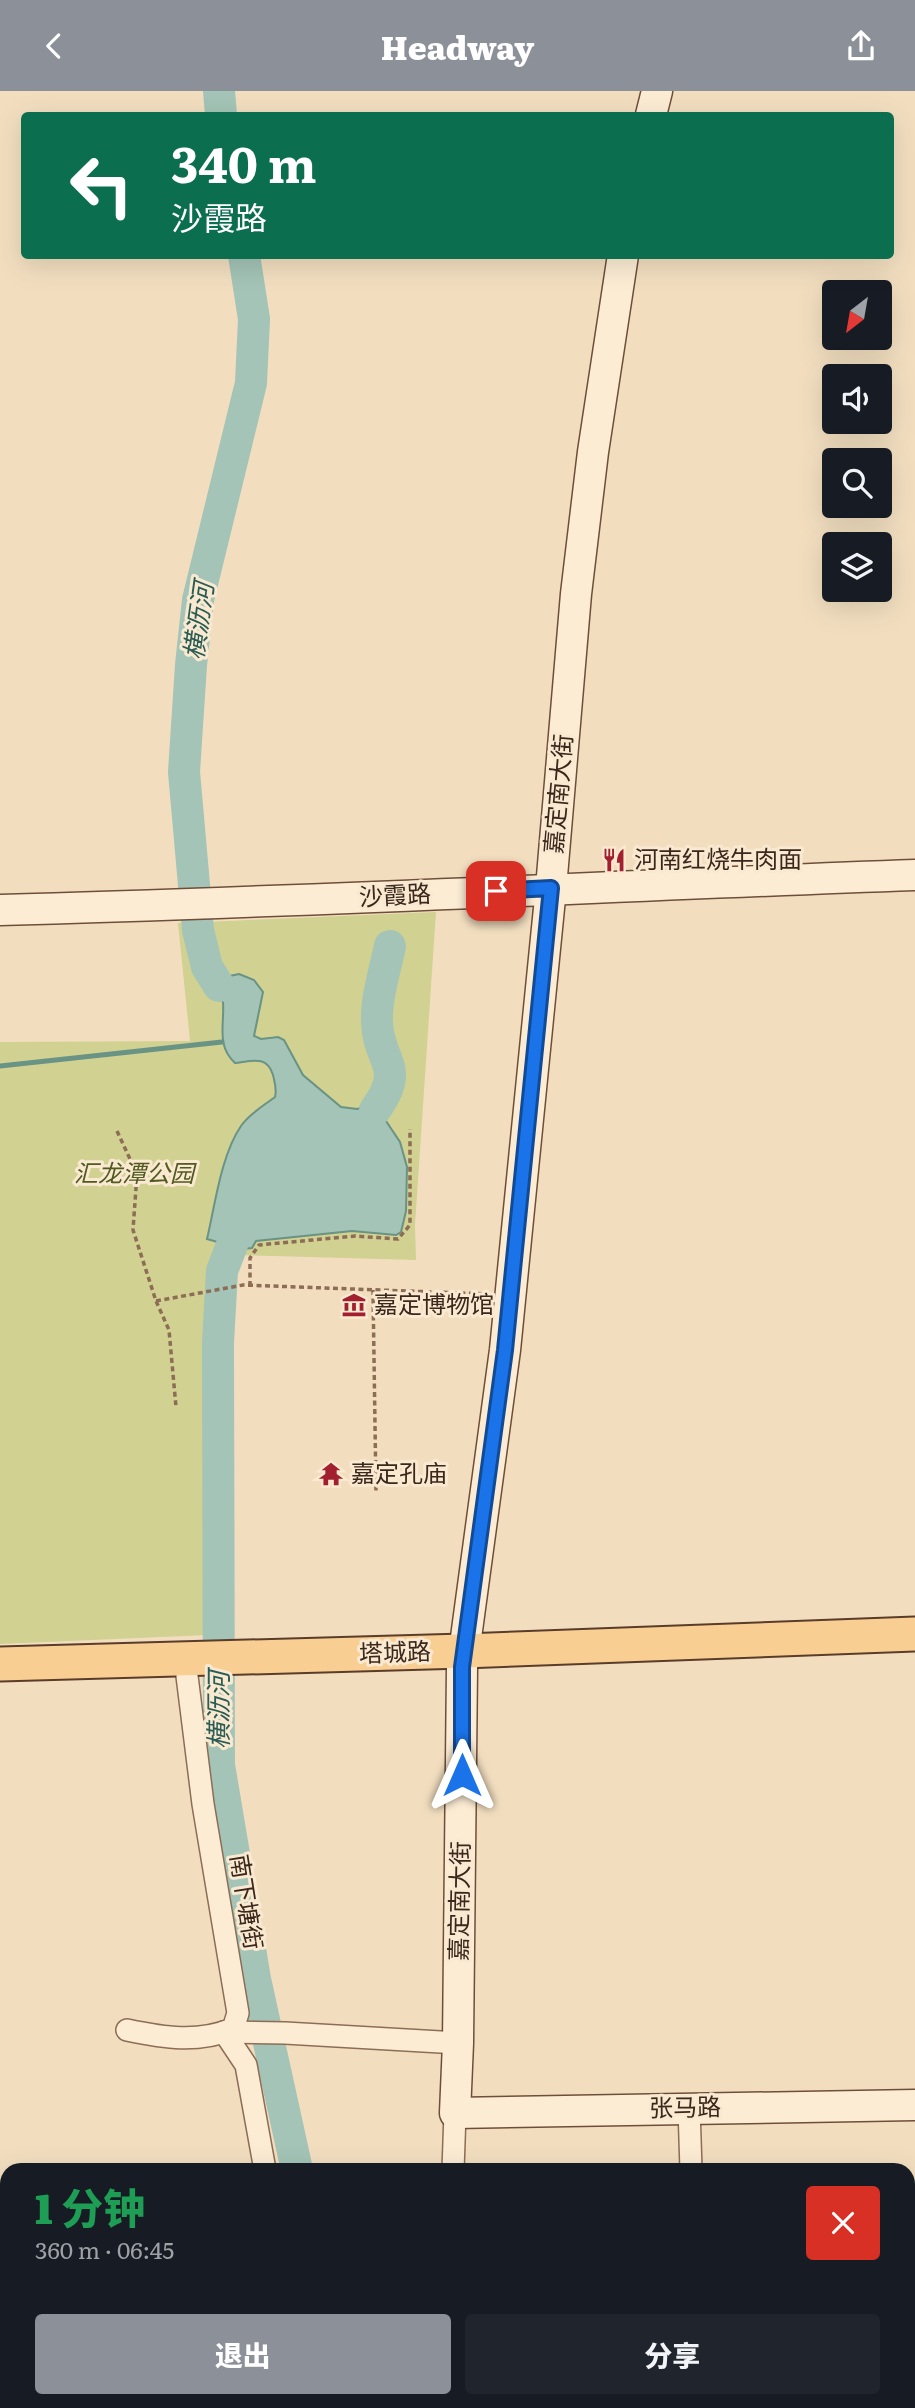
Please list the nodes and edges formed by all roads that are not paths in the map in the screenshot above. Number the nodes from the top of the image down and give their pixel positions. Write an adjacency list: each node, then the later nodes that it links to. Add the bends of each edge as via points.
1 (657, 91): 2 (street)
2 (652, 112)
3 (622, 259): 6 (street, 嘉定南大街, via 576,594)
4 (915, 875): 6 (street, 沙霞路)
5 (915, 890): 6 (street)
6 (550, 895): 7 (street, 沙霞路); 8 (street); 11 (street, 嘉定南大街, via 511,1295)
7 (0, 910)
8 (0, 918)
9 (915, 1634): 11 (main road, 塔城路)
10 (915, 1656): 11 (main road, 塔城路)
11 (463, 1659): 13 (main road, 塔城路); 17 (street, 嘉定南大街)
12 (0, 1664): 13 (main road, 塔城路)
13 (196, 1670): 14 (main road, 塔城路); 16 (street, 南下塘街, via 203,1804 238,2013 233,2029)
14 (0, 1682)
15 (127, 2030): 16 (street, via 166,2038)
16 (224, 2032): 17 (street); 21 (street, via 246,2065)
17 (458, 2043): 20 (street, 嘉定南大街)
18 (915, 2105): 19 (street, 张马路)
19 (689, 2108): 20 (street, 张马路); 23 (street)
20 (455, 2113): 22 (street, 嘉定南大街)
21 (264, 2163)
22 (453, 2163)
23 (691, 2163)

